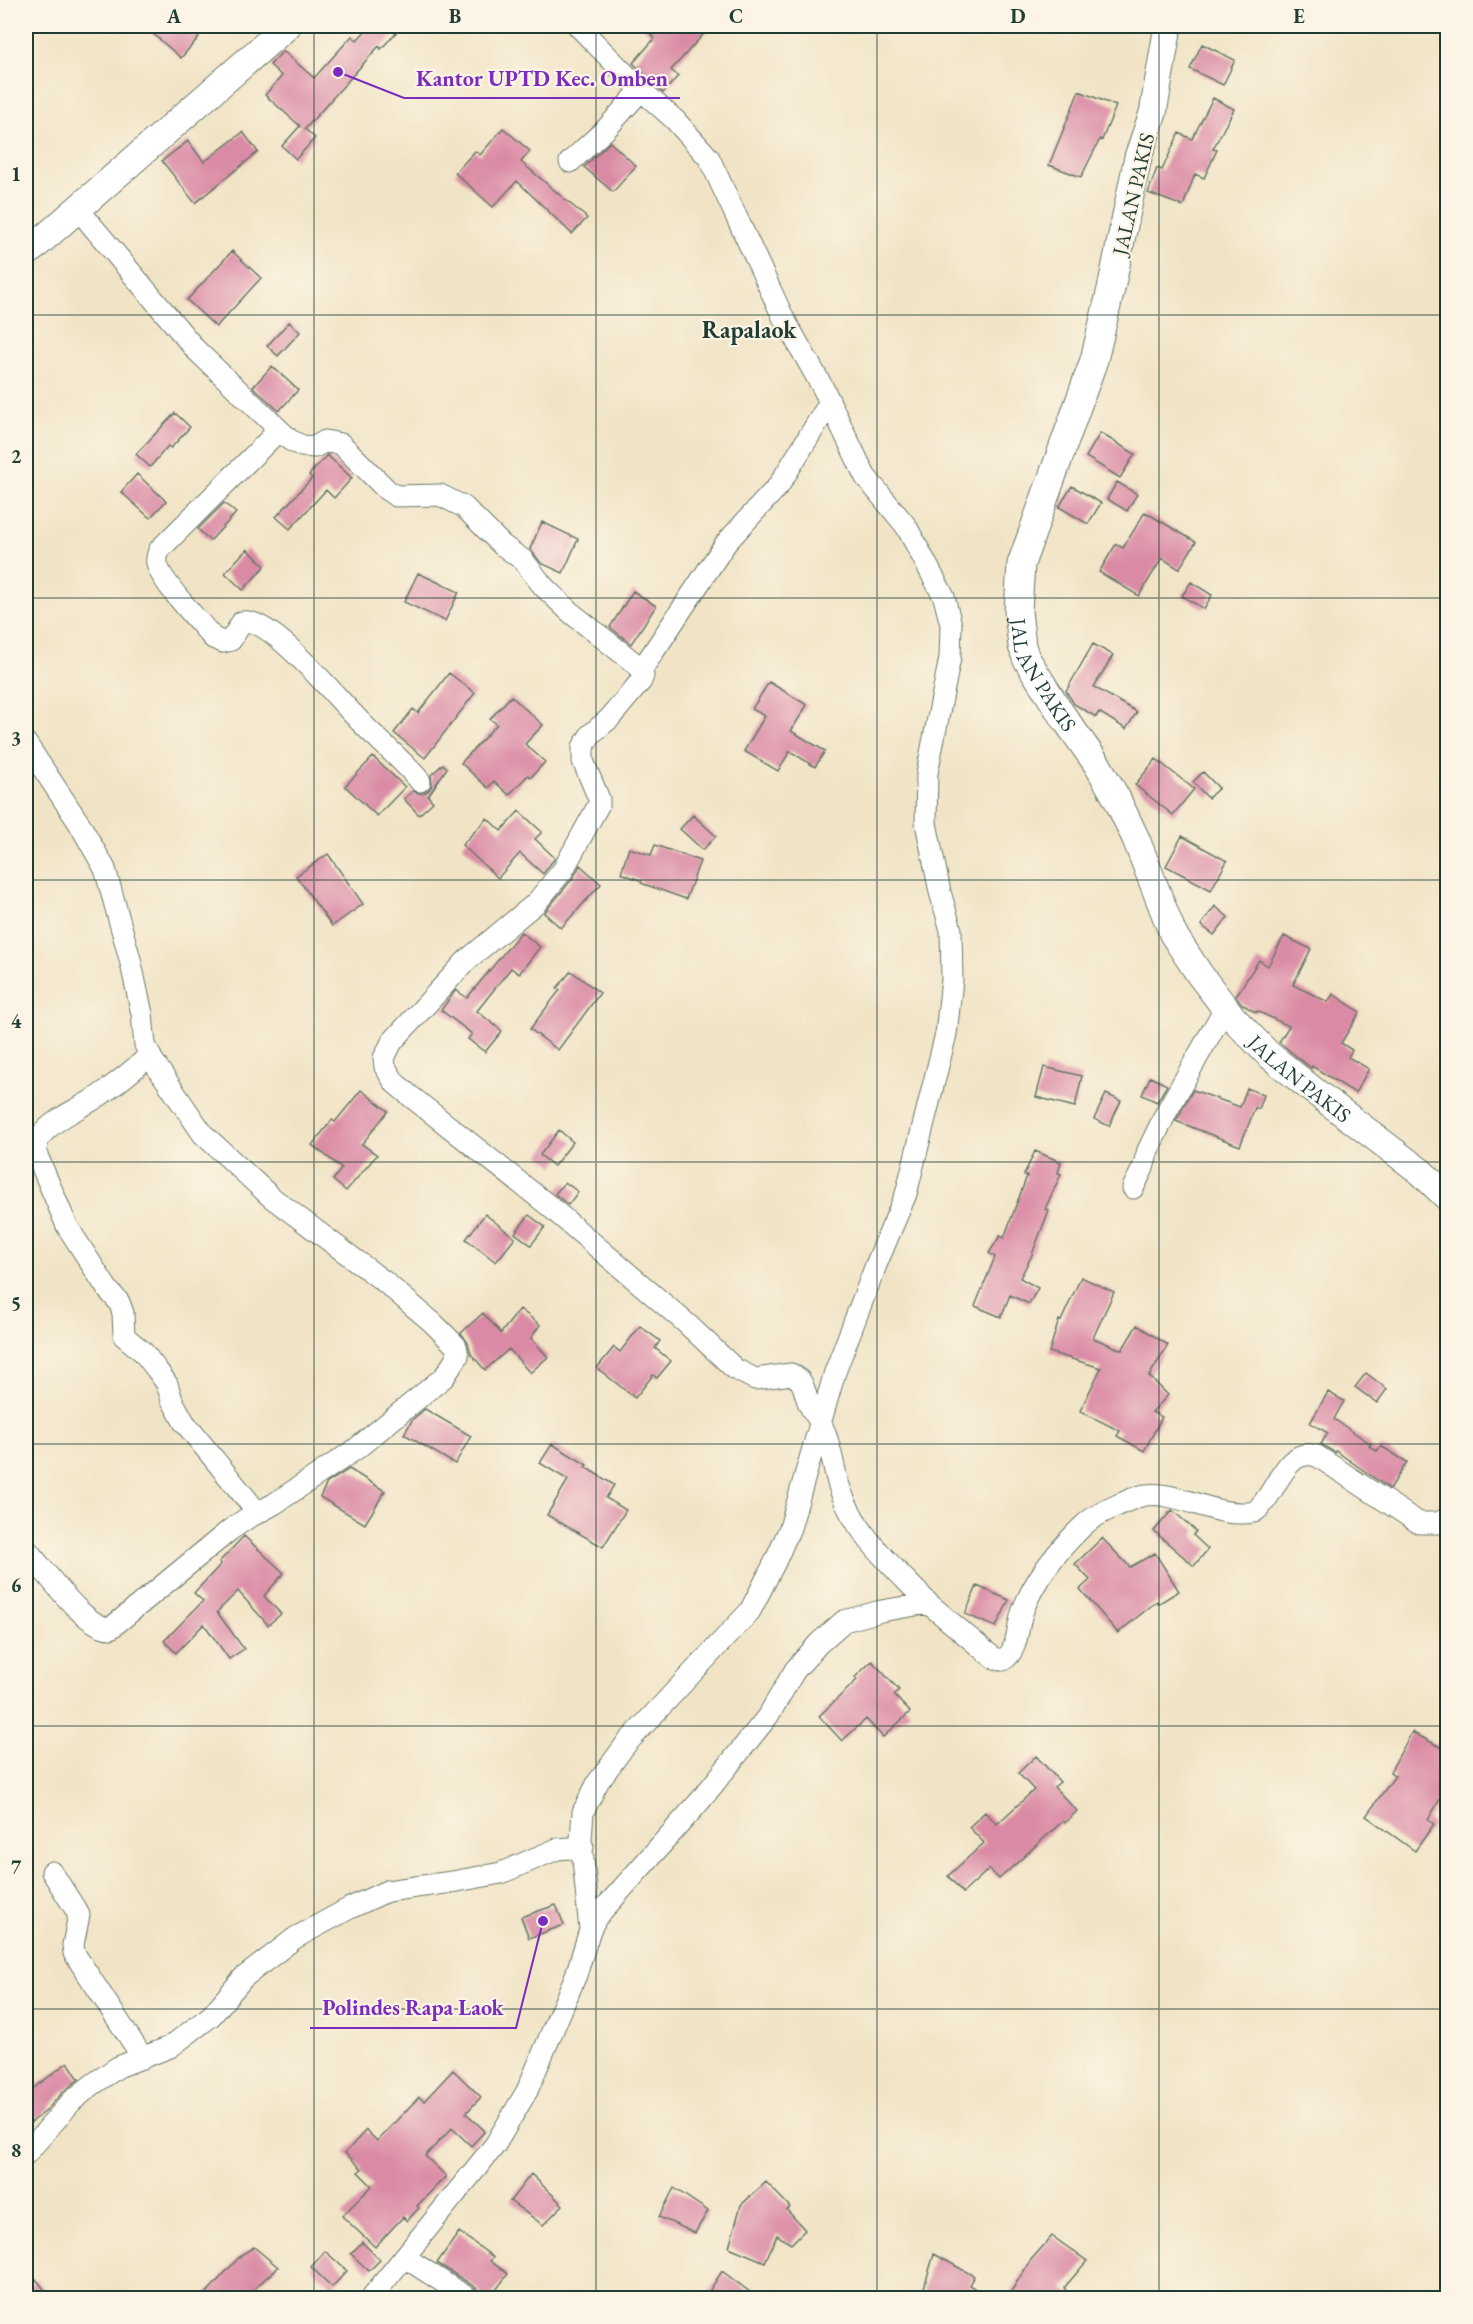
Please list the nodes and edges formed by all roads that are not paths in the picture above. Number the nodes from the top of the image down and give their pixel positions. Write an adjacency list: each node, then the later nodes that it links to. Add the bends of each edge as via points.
1 (287, 26): 6 (street)
2 (578, 26): 4 (street)
3 (1168, 26): 13 (street, JALAN PAKIS, via 1154,112 1138,157 1094,360 1021,564 1018,622 1026,658 1116,796 1173,934)
4 (641, 90): 5 (street); 8 (street, via 709,158 784,319)
5 (570, 162)
6 (78, 208): 7 (street); 9 (street, via 196,350)
7 (26, 255)
8 (830, 402): 10 (street, via 779,484 726,543); 17 (street, via 865,476 906,526 929,568 944,597 951,625 950,658 927,773 926,823 951,930 952,980 946,1034 906,1194 835,1372)
9 (279, 430): 10 (street, via 302,446 315,447 325,441 342,444 396,496 440,495 464,507 523,560 570,612); 12 (street, via 160,549 158,568 213,638 231,640 242,622 248,621 272,634 314,670)
10 (642, 669): 17 (street, via 641,681 583,747 583,761 599,804 563,870 536,903 467,960 403,1028 386,1052 385,1067 395,1083 548,1205 735,1369 754,1379 797,1376)
11 (26, 743): 14 (street, via 105,869 130,959)
12 (420, 781)
13 (1225, 1008): 15 (street, via 1162,1121); 16 (street, JALAN PAKIS, via 1268,1054 1421,1172)
14 (150, 1055): 18 (street, via 43,1133 36,1153 67,1226 119,1302 124,1336 157,1370 184,1422); 18 (street, via 203,1134 236,1166 301,1221 394,1290 458,1350 444,1377 356,1449)
15 (1133, 1188)
16 (1448, 1198)
17 (821, 1422): 21 (street, via 853,1519 873,1546); 22 (street, via 790,1528 750,1611 626,1744 597,1782 583,1812)
18 (257, 1512): 20 (street, via 111,1628 87,1618)
19 (1448, 1516): 21 (street, via 1438,1523 1419,1523 1317,1456 1303,1455 1289,1463 1266,1501 1254,1512 1224,1512 1175,1498 1146,1495 1101,1513 1085,1524 1040,1577 1023,1611 1010,1655 1003,1660 986,1653)
20 (26, 1549)
21 (928, 1603): 24 (street, via 844,1621 819,1643 795,1670 768,1716 596,1918)
22 (583, 1847): 24 (street); 25 (street, via 557,1849 501,1873 387,1891 350,1908 295,1938 243,1978 211,2016 170,2047)
23 (52, 1872): 25 (street, via 79,1915 74,1953)
24 (590, 1930): 27 (street, via 576,1975 527,2091 495,2145)
25 (143, 2058): 26 (street, via 118,2067 72,2101)
26 (26, 2154)
27 (405, 2257): 28 (street); 29 (street)
28 (371, 2298)
29 (468, 2298)

